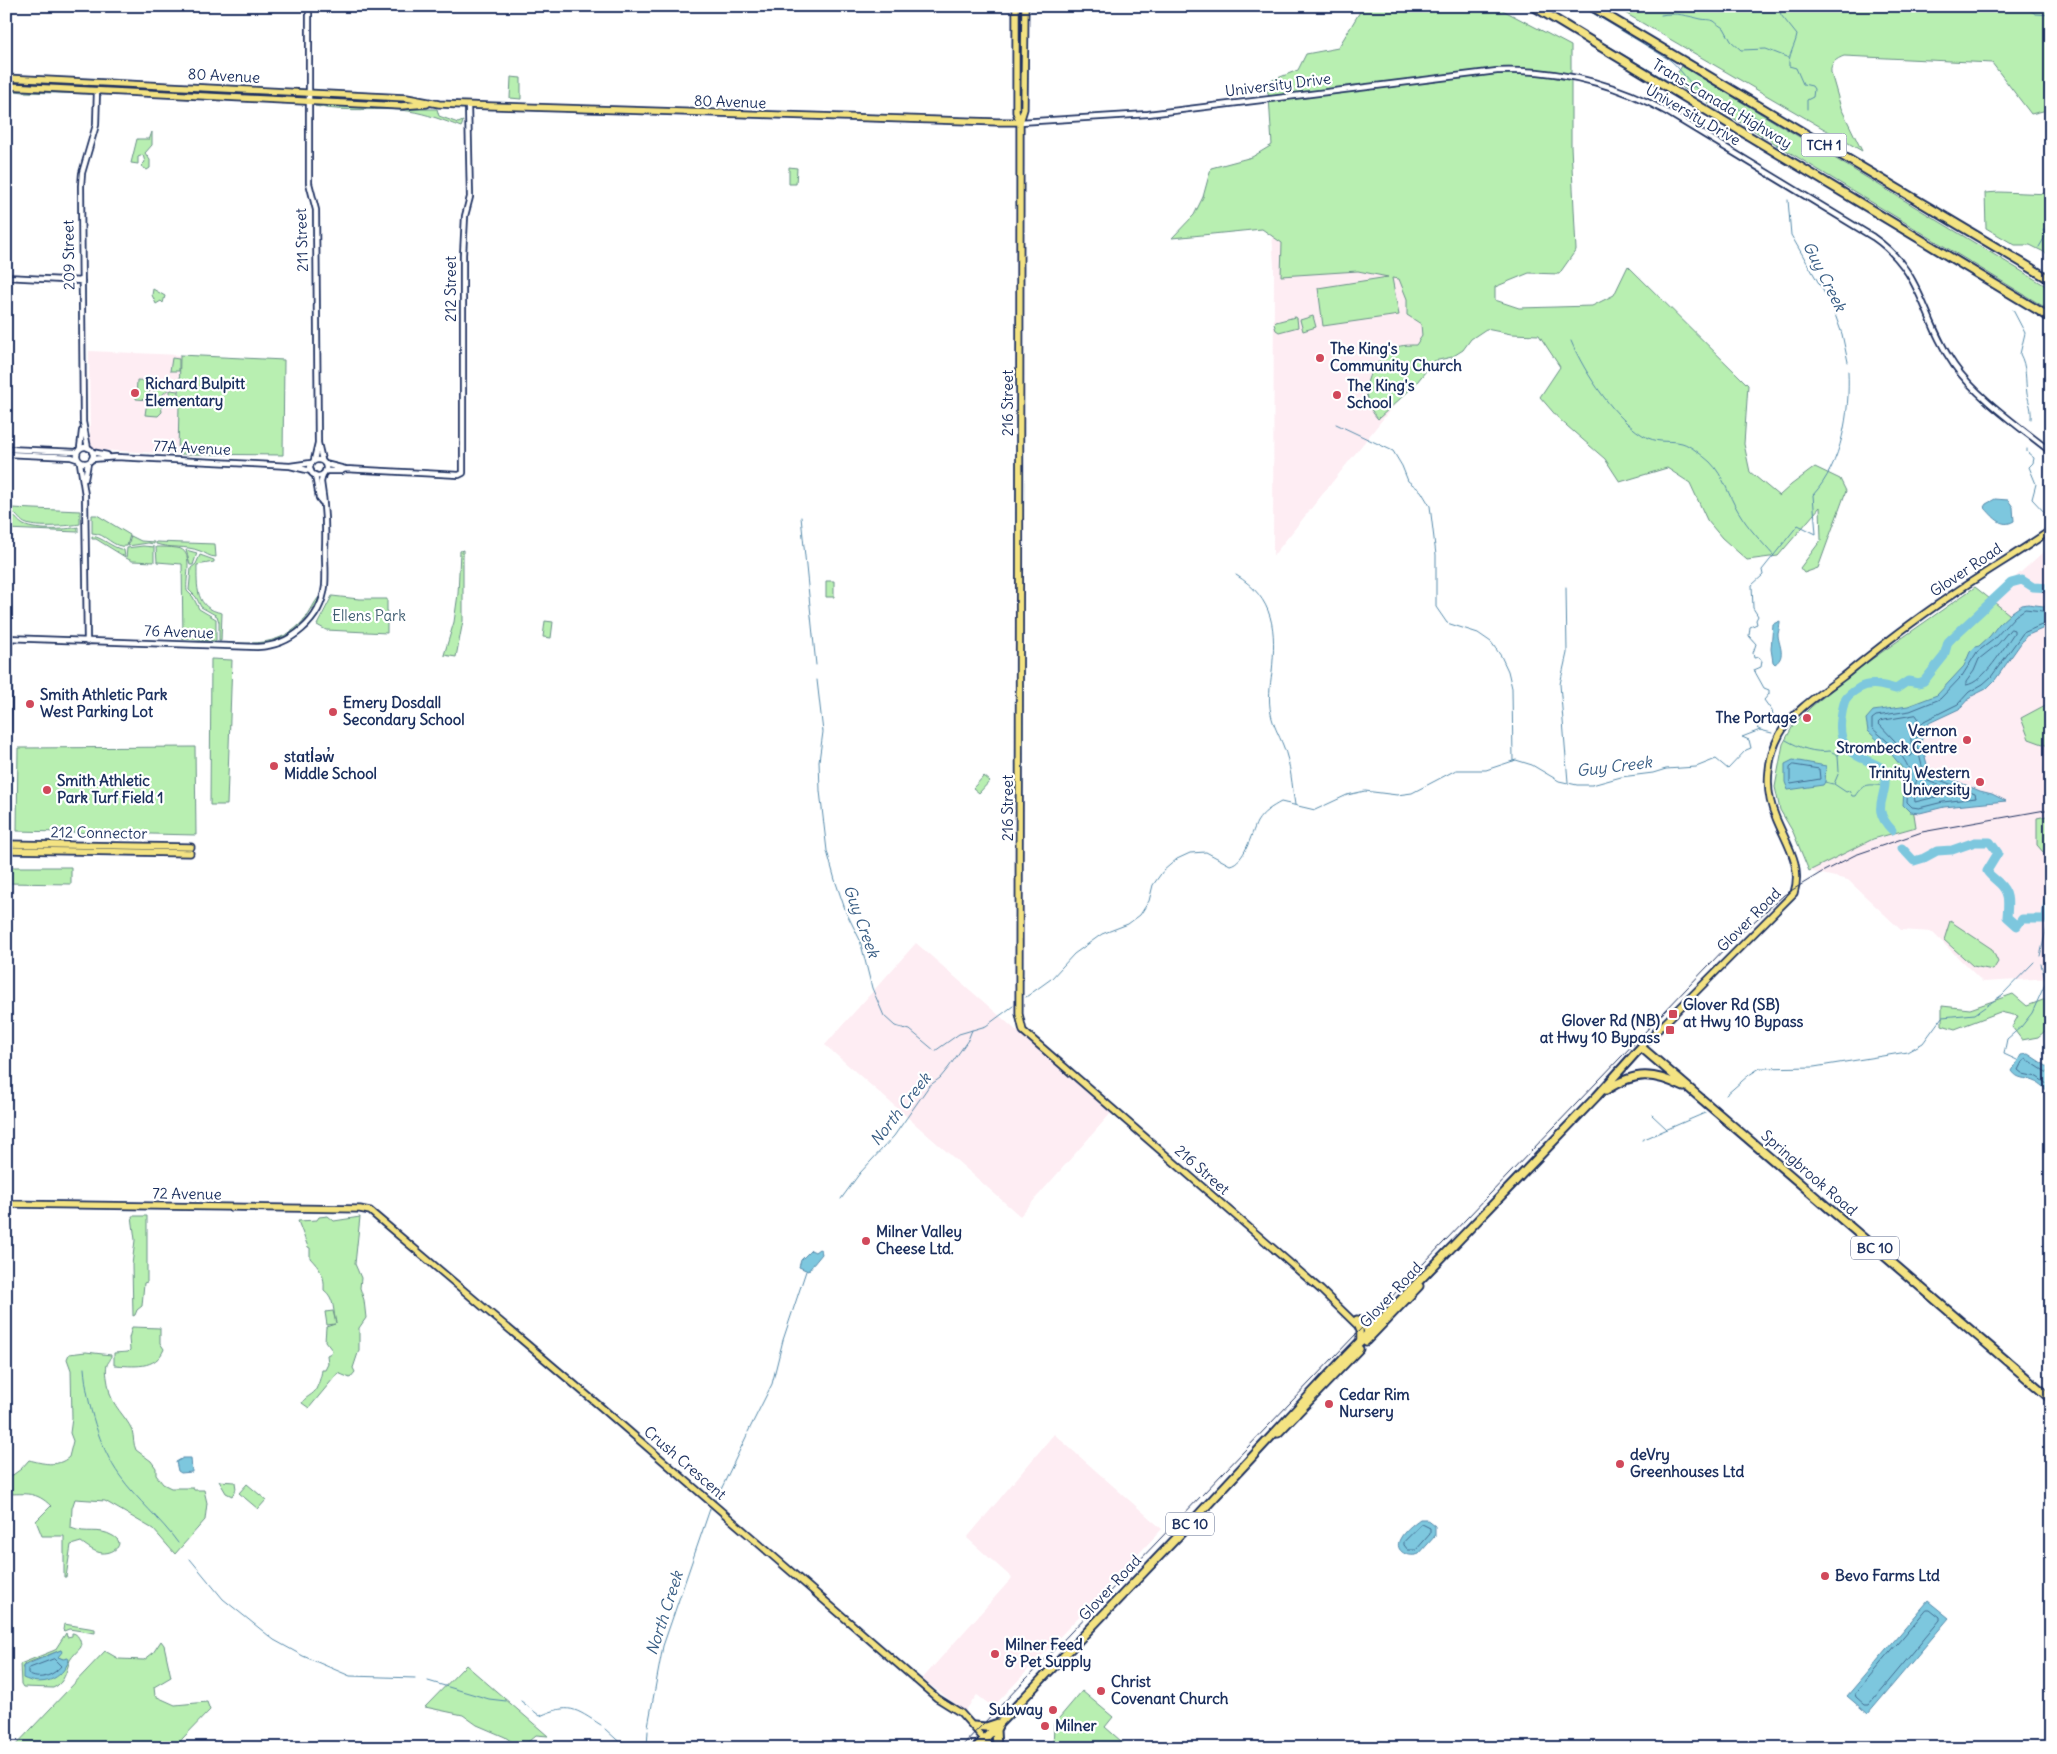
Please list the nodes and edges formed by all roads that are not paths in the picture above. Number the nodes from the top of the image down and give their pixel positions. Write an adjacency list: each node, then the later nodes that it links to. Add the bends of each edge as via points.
1 (309, 6): 9 (street, 211 Street)
2 (1016, 6): 13 (main road, 216 Street, via 1016,112)
3 (1026, 6): 13 (main road, 216 Street, via 1024,109)
4 (1533, 6): 17 (highway, Trans-Canada Highway / TCH 1)
5 (1591, 6): 15 (highway, Trans-Canada Highway / TCH 1)
6 (6, 78): 9 (main road, 80 Avenue)
7 (6, 86): 8 (main road, 80 Avenue)
8 (98, 90): 10 (main road, 80 Avenue); 16 (street, 209 Street, via 96,125 82,173)
9 (309, 93): 10 (street, 211 Street); 11 (main road, 80 Avenue, via 407,98)
10 (309, 101): 11 (main road, 80 Avenue, via 401,106); 19 (street, 211 Street, via 309,184 316,210)
11 (439, 104): 12 (main road, 80 Avenue)
12 (468, 105): 13 (main road, 80 Avenue); 32 (street, 212 Street, via 470,197 465,216 463,255 464,473)
13 (1020, 122): 24 (street, University Drive, via 1148,114 1497,71 1561,74 1607,85 1668,112 1883,243 1909,272 1945,351 1959,372); 48 (main road, 216 Street, via 1019,1014 1023,1031)
14 (6, 277): 16 (street)
15 (2051, 280)
16 (82, 281): 18 (street, 209 Street)
17 (2051, 318)
18 (83, 422): 20 (street, 209 Street); 22 (street, 209 Street)
19 (318, 443): 29 (street, 211 Street); 30 (street, 211 Street)
20 (88, 448): 22 (street); 23 (street)
21 (6, 449): 22 (street)
22 (79, 450): 27 (street, 209 Street)
23 (92, 452): 26 (street); 28 (street)
24 (2051, 452)
25 (6, 454): 27 (street, via 71,457)
26 (116, 457): 28 (street, 77A Avenue); 31 (street, 77A Avenue)
27 (79, 461): 28 (street, 77A Avenue); 35 (street)
28 (90, 461): 35 (street)
29 (313, 462): 30 (street, 77A Avenue); 31 (street, 77A Avenue); 33 (street, 211 Street)
30 (323, 462): 32 (street); 34 (street, 211 Street)
31 (290, 466): 33 (street, 77A Avenue)
32 (345, 469): 34 (street)
33 (313, 473): 34 (street); 36 (street)
34 (324, 473): 36 (street)
35 (85, 488): 39 (street)
36 (322, 502): 39 (street, 76 Avenue, via 326,534 324,591 318,609 289,639 274,646 257,647)
37 (2051, 530): 42 (main road, Glover Road, via 1948,597 1806,705 1790,721 1775,746 1768,780 1776,818 1794,855 1794,893)
38 (8, 638): 39 (street, 76 Avenue); 40 (street)
39 (87, 642)
40 (7, 847): 41 (main road, 212 Connector)
41 (190, 850)
42 (1641, 1047): 43 (highway, Glover Road / BC 10); 44 (highway, Springbrook Road / BC 10)
43 (1597, 1096): 44 (highway, via 1626,1080 1650,1075 1669,1080); 47 (highway, Glover Road / BC 10)
44 (1700, 1097): 53 (highway, Springbrook Road / BC 10)
45 (6, 1204): 46 (main road, 72 Avenue)
46 (366, 1210): 55 (main road, Crush Crescent, via 601,1407 932,1694)
47 (1454, 1246): 49 (highway, Glover Road / BC 10); 52 (highway, Glover Road / BC 10, via 1402,1305)
48 (1321, 1290): 50 (main road); 52 (main road, 216 Street, via 1358,1326)
49 (1395, 1305): 50 (highway, via 1377,1320); 51 (highway, Glover Road / BC 10)
50 (1357, 1320): 51 (main road, via 1365,1326)
51 (1366, 1335): 52 (highway, Glover Road / BC 10)
52 (1362, 1342): 54 (highway, Glover Road / BC 10, via 1286,1426)
53 (2051, 1399)
54 (1000, 1722): 55 (highway, via 986,1727); 56 (highway, Glover Road / BC 10); 59 (highway, via 996,1730)
55 (974, 1726): 56 (main road, Crush Crescent)
56 (984, 1738): 57 (highway, Glover Road / BC 10); 58 (main road)
57 (976, 1748)
58 (992, 1748)
59 (997, 1748)

